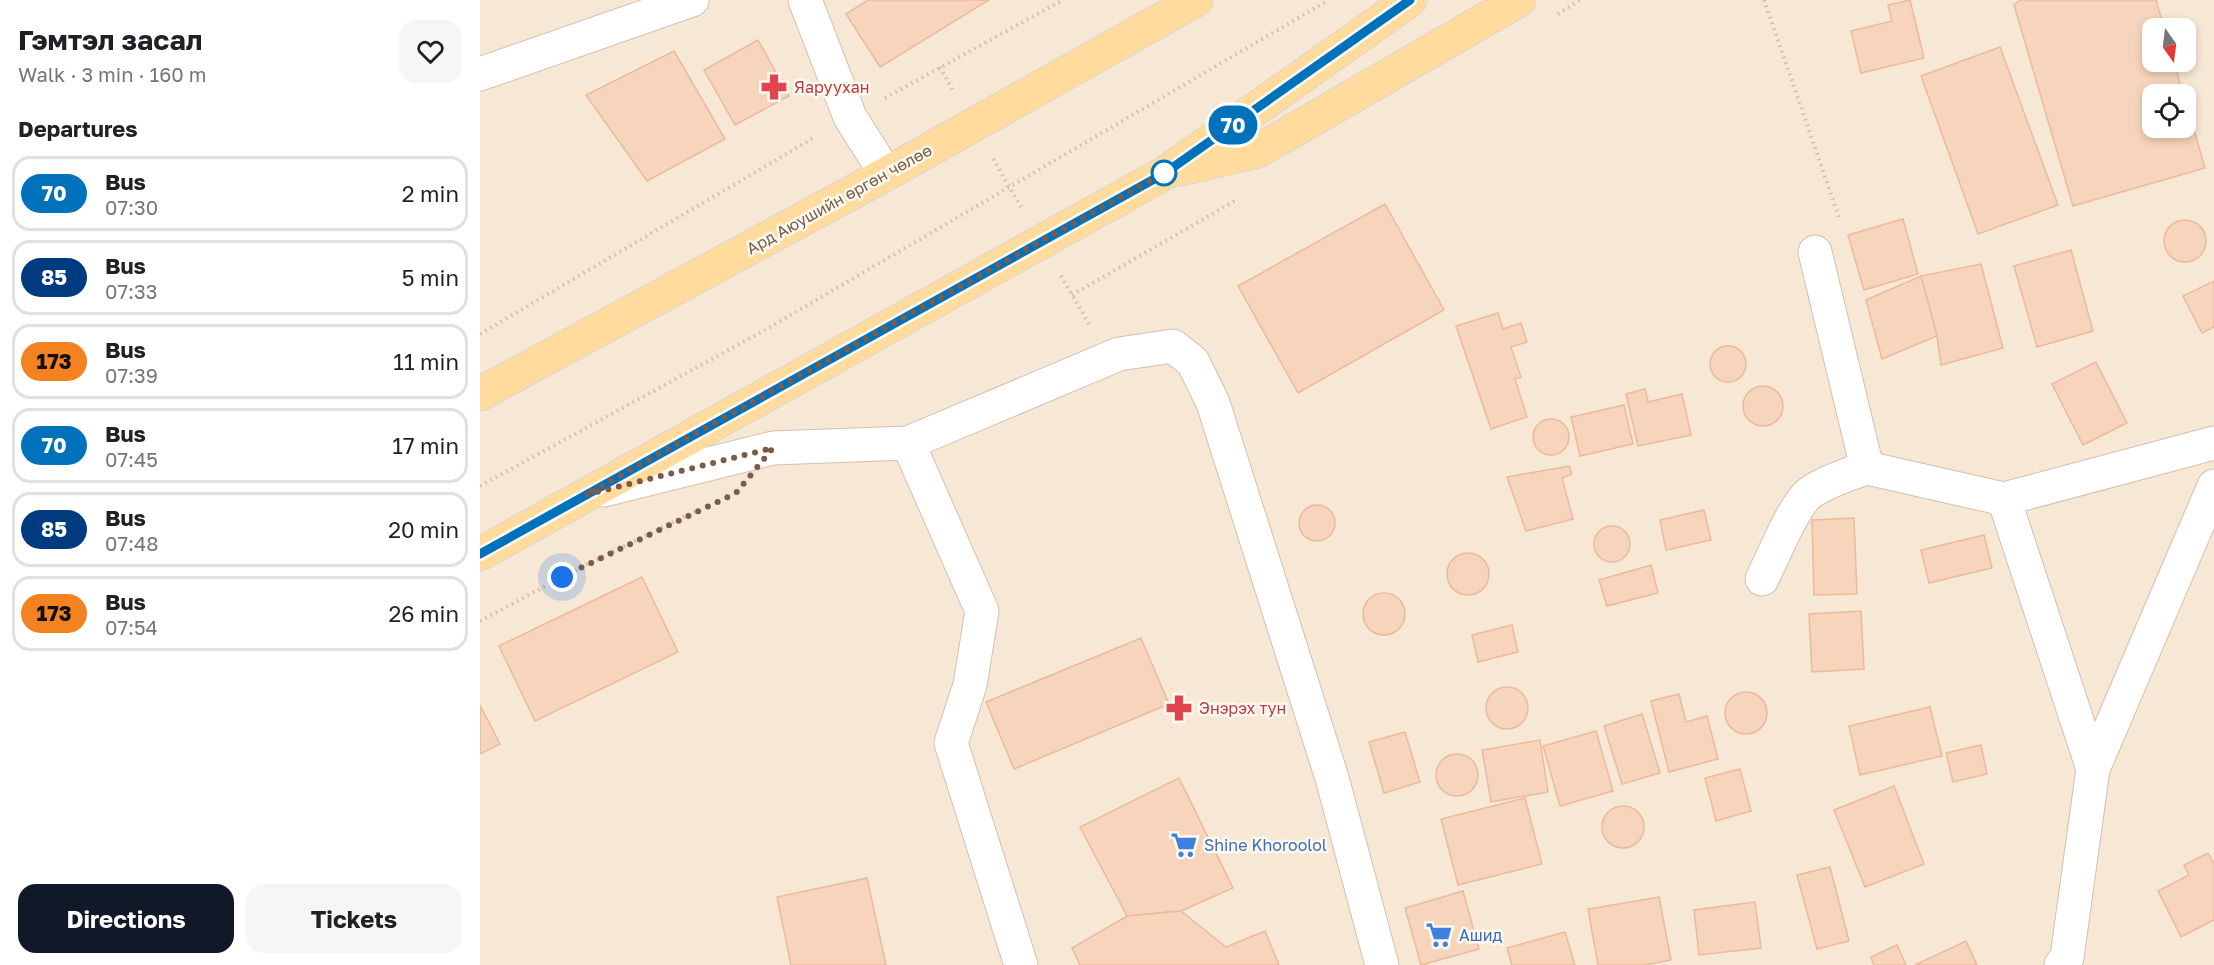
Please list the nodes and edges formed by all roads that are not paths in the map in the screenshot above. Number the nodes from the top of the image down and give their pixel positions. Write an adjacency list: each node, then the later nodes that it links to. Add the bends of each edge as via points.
1 (692, 0): 6 (street)
2 (805, 0): 8 (street, via 850,117)
3 (1196, 0): 8 (main road, Ард Аюушийн өргөн чөлөө)
4 (1410, 0): 7 (main road)
5 (1520, 0): 7 (main road, via 1258,151)
6 (480, 74)
7 (1165, 173): 15 (main road)
8 (886, 174): 10 (main road, Ард Аюушийн өргөн чөлөө)
9 (1815, 252): 13 (street)
10 (480, 394)
11 (908, 443): 15 (street, via 773,448); 20 (street, via 982,611 970,685 951,743); 21 (street, via 1119,354 1173,346 1193,362 1213,403 1332,778)
12 (2214, 443): 16 (street)
13 (1867, 468): 16 (street); 18 (street, via 1839,477 1808,494)
14 (2214, 486): 19 (street)
15 (585, 495): 17 (main road)
16 (2004, 499): 19 (street)
17 (480, 554)
18 (1762, 579)
19 (2093, 769): 22 (street, via 2067,957)
20 (1021, 965)
21 (1382, 965)
22 (2061, 965)

